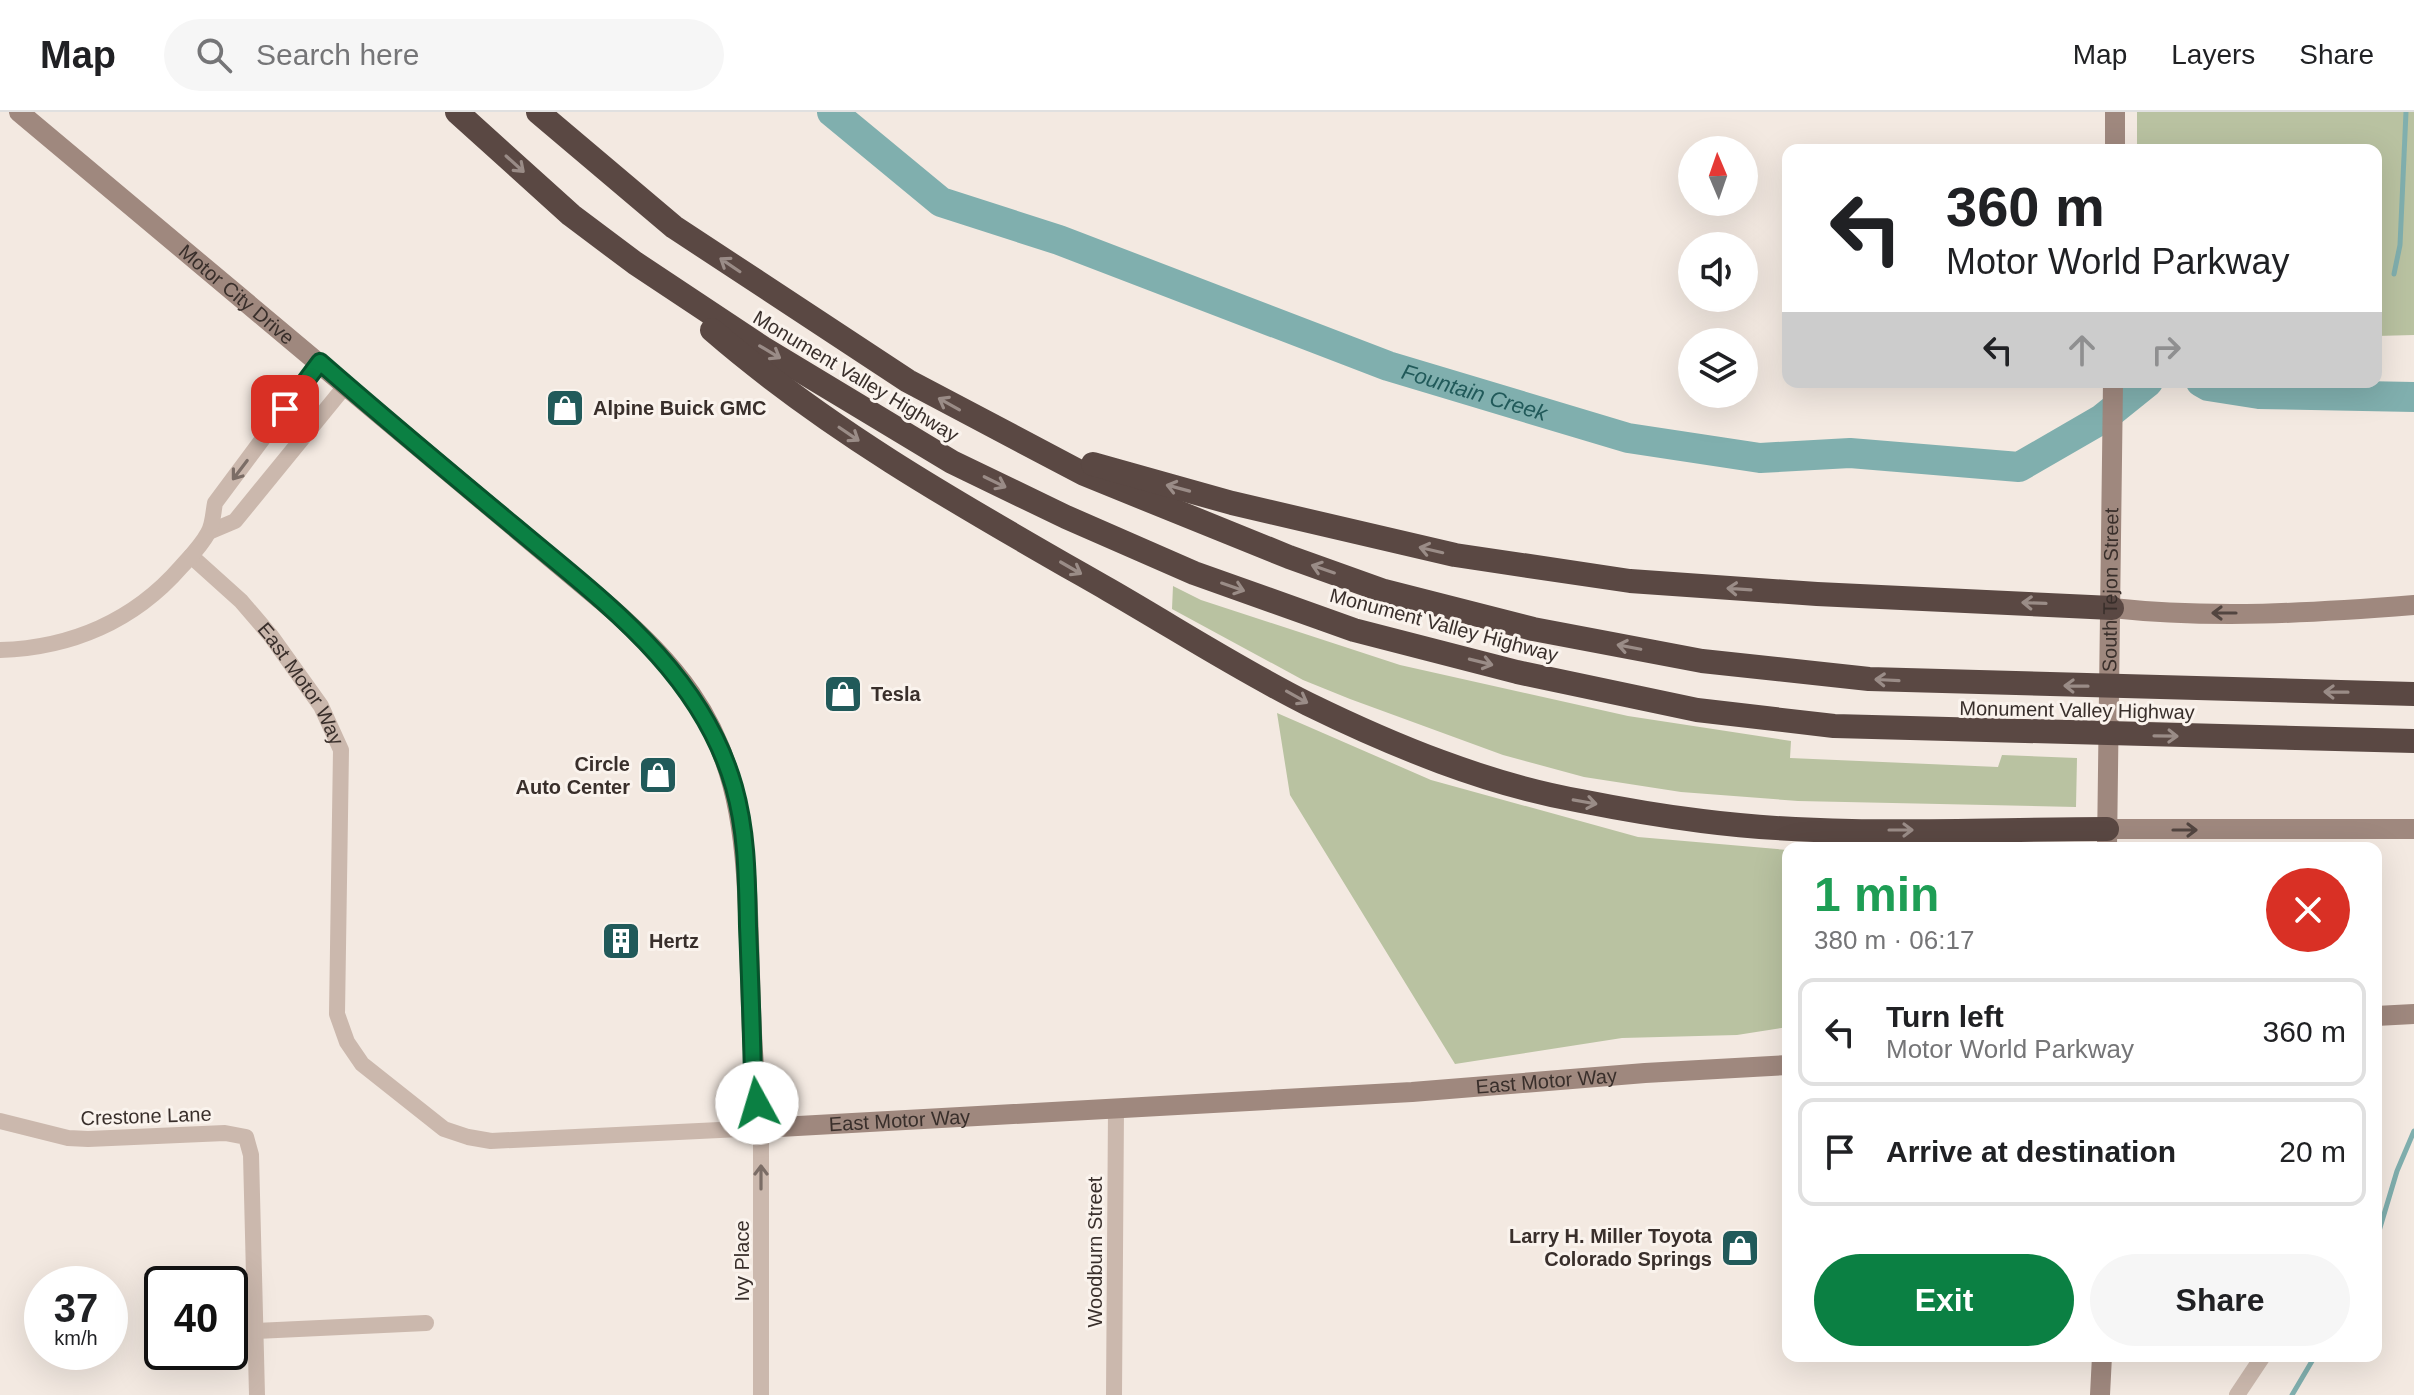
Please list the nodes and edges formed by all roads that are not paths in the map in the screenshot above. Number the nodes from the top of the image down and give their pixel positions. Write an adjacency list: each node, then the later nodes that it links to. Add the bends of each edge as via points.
1 (19, 112): 7 (street, Motor City Drive)
2 (457, 112): 6 (highway, Monument Valley Highway, one-way to 6, via 571,215)
3 (538, 112): 10 (highway, Monument Valley Highway, one-way to 3, via 908,381 674,227)
4 (2115, 112): 5 (street)
5 (2115, 144)
6 (635, 263): 17 (highway, Monument Valley Highway, one-way to 17, via 952,462 1194,573 1354,630 1697,710 1834,726); 19 (highway, one-way to 19, via 756,368 906,472 1307,703 1441,762 1578,801 1703,821)
7 (320, 362): 8 (street, Motor City Drive); 11 (street, one-way to 11, via 215,503)
8 (346, 385): 11 (street, via 235,521); 25 (street, Motor City Drive, via 612,609 667,662 692,696 720,748 742,820 753,1078)
9 (2113, 388): 14 (street, South Tejon Street)
10 (1018, 441): 14 (highway, one-way to 10, via 1645,583 1508,564 1232,503); 16 (highway, Monument Valley Highway, one-way to 10, via 1965,684 1702,661 1533,629 1384,591 1148,502)
11 (209, 532): 12 (street)
12 (191, 556): 15 (street, via 139,606 100,630 38,648); 25 (street, East Motor Way, via 271,636 321,706 341,750 337,1014 362,1064 444,1129 491,1141)
13 (2414, 605): 14 (street, one-way to 14, via 2301,614)
14 (2112, 608): 19 (street, South Tejon Street)
15 (0, 650)
16 (2414, 694)
17 (2414, 741)
18 (2414, 829): 19 (street, one-way to 18)
19 (2107, 839)
20 (2414, 1014): 21 (street)
21 (2382, 1016)
22 (1782, 1065): 23 (street, East Motor Way)
23 (1116, 1109): 25 (street, East Motor Way); 32 (street, Woodburn Street)
24 (0, 1121): 27 (street, Crestone Lane, via 68,1138 225,1133 246,1137 251,1155)
25 (761, 1128): 31 (street, Ivy Place, one-way to 25)
26 (426, 1323): 27 (street)
27 (256, 1331): 30 (street)
28 (2102, 1362): 33 (street)
29 (2259, 1362): 34 (street)
30 (257, 1395)
31 (761, 1395)
32 (1114, 1395)
33 (2100, 1395)
34 (2237, 1395)

